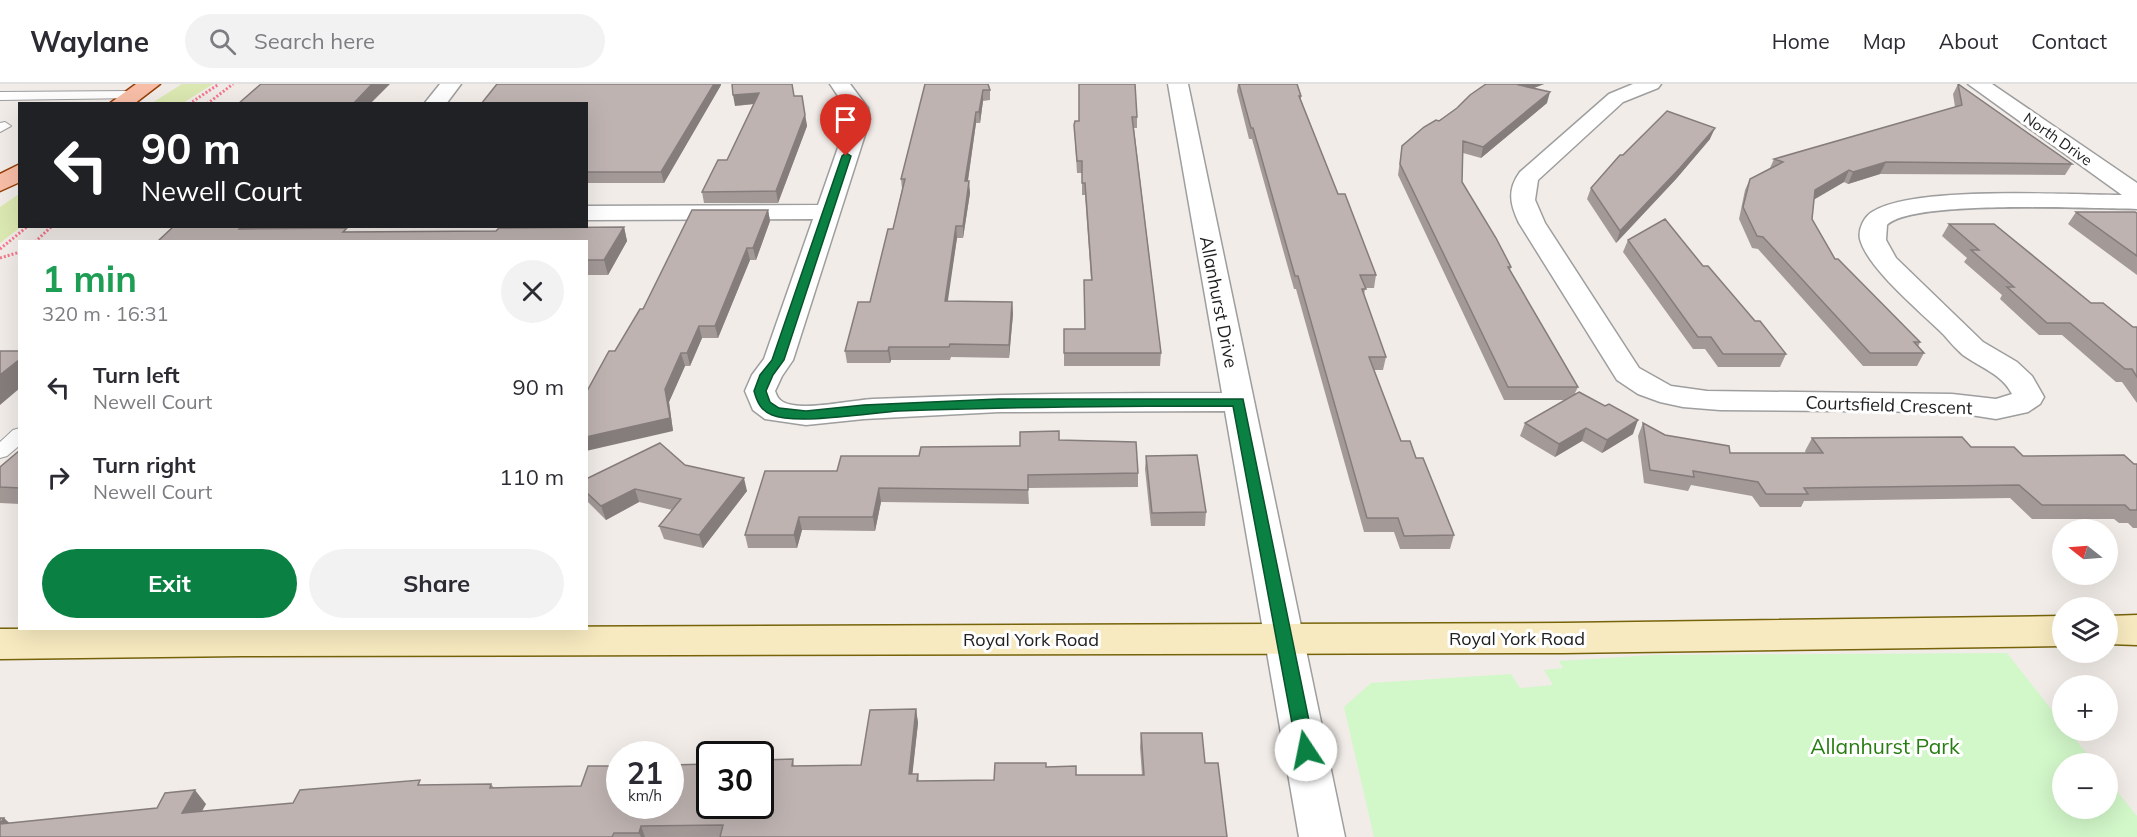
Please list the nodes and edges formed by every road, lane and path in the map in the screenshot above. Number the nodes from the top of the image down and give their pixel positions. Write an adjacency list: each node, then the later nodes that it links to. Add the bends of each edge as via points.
1 (150, 84): 10 (main road)
2 (219, 84): 11 (path)
3 (234, 84): 12 (path)
4 (452, 84): 13 (street)
5 (840, 84): 16 (street, via 857,108 859,119)
6 (1178, 84): 24 (street, Allanhurst Drive)
7 (1651, 84): 15 (street, Courtsfield Crescent, via 1616,98 1528,177 1521,198 1532,223 1628,374 1643,386 1665,395 1691,400 1952,404 1996,409 2017,405 2029,397 2021,382 1973,348 1887,264 1875,250 1871,236 1874,225 1890,212 1928,203)
8 (1978, 84): 14 (street, North Drive)
9 (0, 96): 10 (lane)
10 (125, 99)
11 (192, 102)
12 (210, 102)
13 (436, 102)
14 (2137, 194)
15 (2137, 202)
16 (827, 212): 17 (street); 24 (street, via 778,360 760,391 764,403 776,412 806,415 999,403)
17 (588, 213)
18 (26, 228): 21 (path)
19 (50, 228): 20 (path)
20 (37, 240)
21 (0, 249)
22 (18, 253): 23 (path)
23 (0, 258)
24 (1238, 402): 31 (street, Allanhurst Drive)
25 (18, 436): 26 (lane)
26 (0, 452)
27 (2118, 630): 28 (main road)
28 (2137, 630)
29 (2052, 631): 31 (main road, Royal York Road)
30 (247, 635): 31 (main road, Royal York Road); 32 (main road, Royal York Road)
31 (1284, 638): 33 (street, Allanhurst Drive)
32 (0, 644)
33 (1322, 837)

